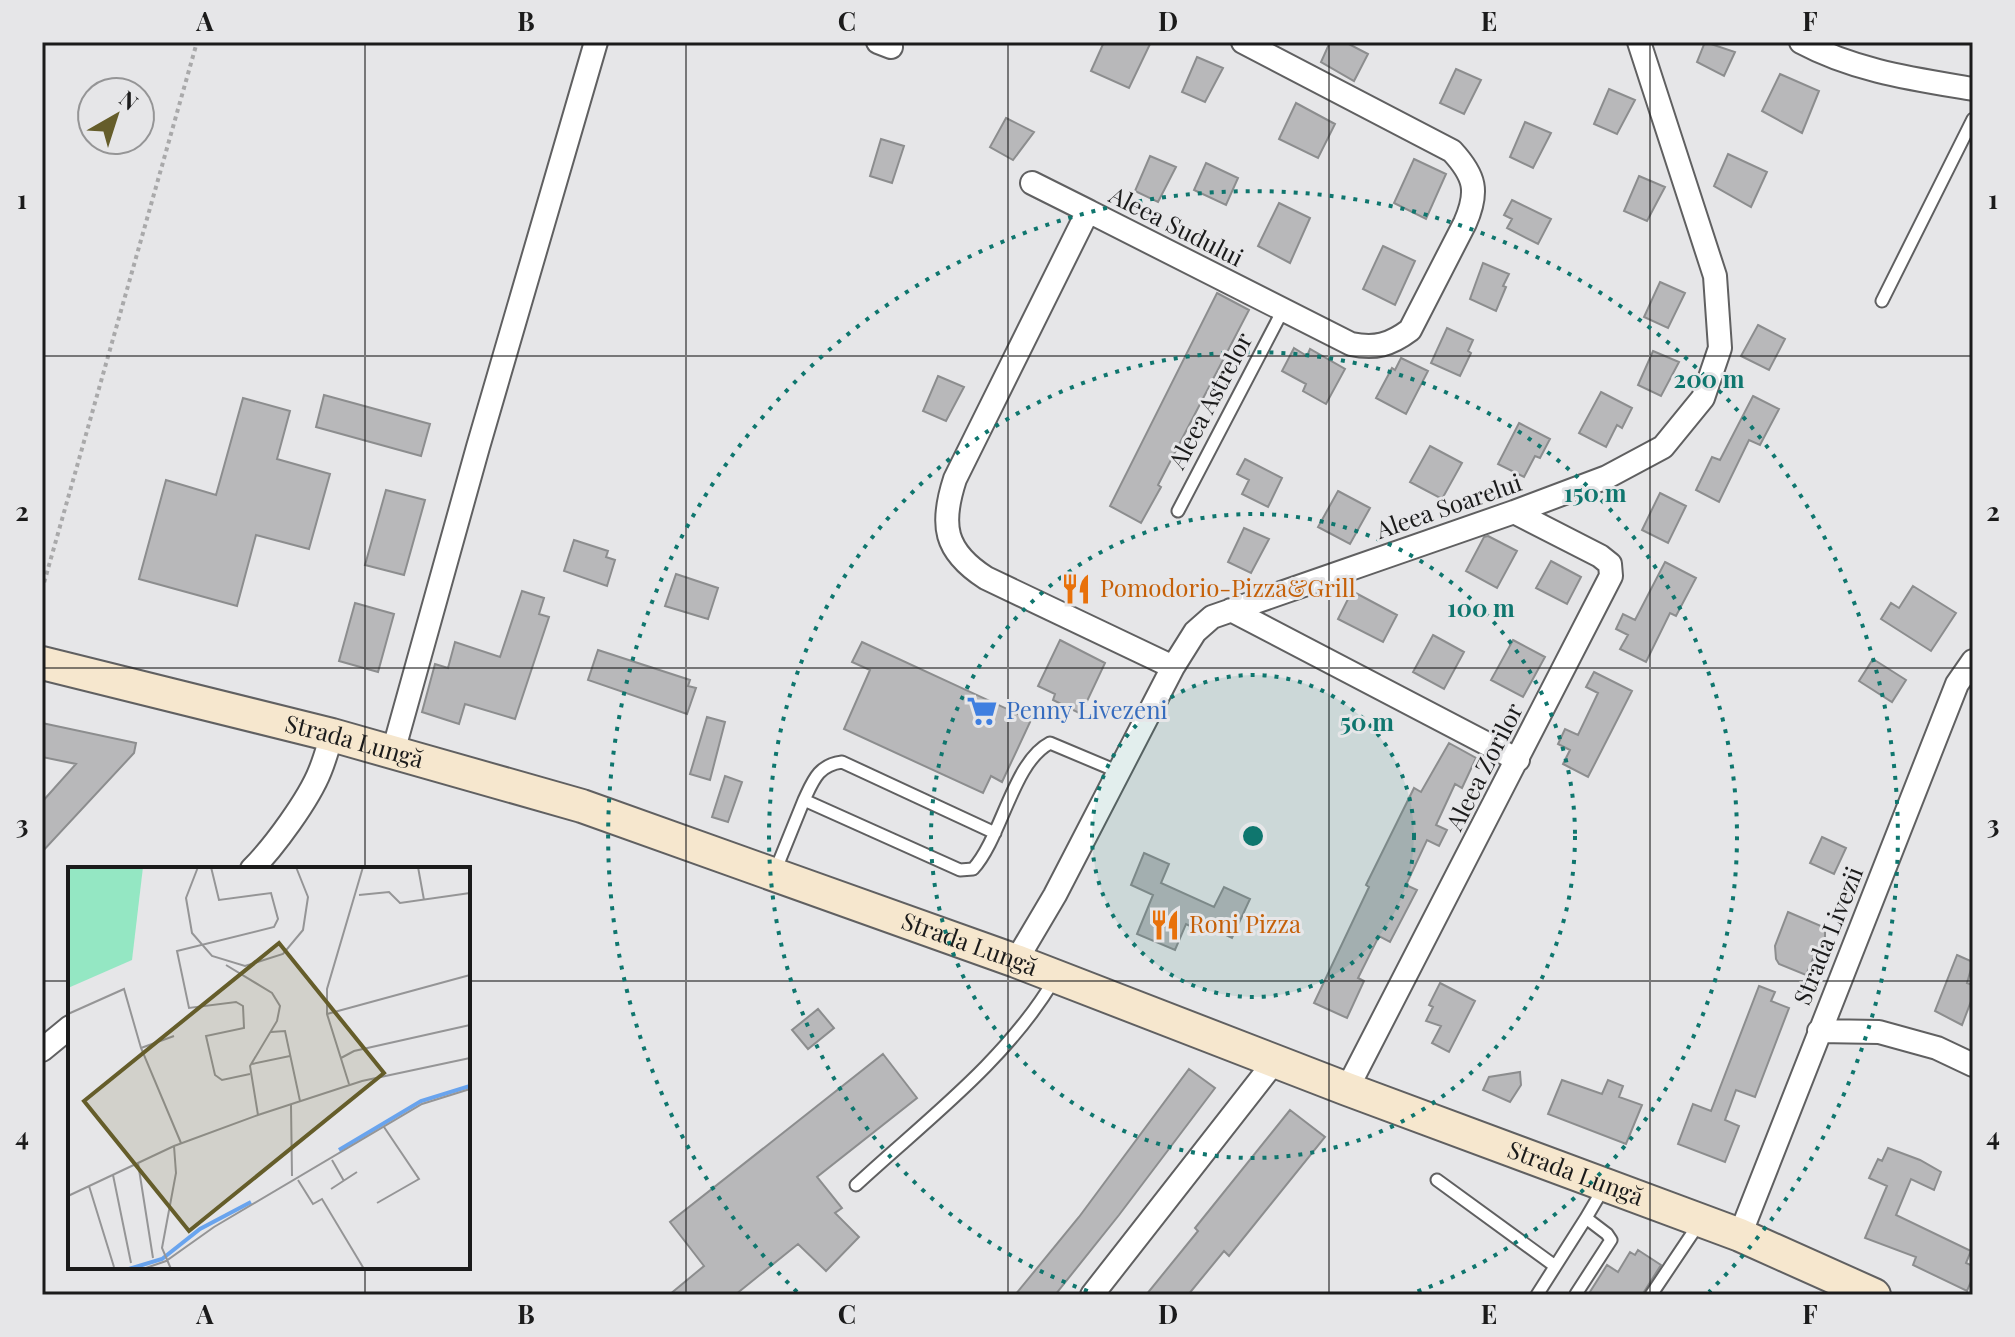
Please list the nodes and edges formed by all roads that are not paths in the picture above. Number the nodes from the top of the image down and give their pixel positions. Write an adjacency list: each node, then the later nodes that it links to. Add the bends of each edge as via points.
1 (596, 42): 19 (street)
2 (1243, 42): 10 (street, Aleea Sudului, via 1452,151 1472,177 1472,207 1465,223 1410,330 1397,340 1382,346 1351,344)
3 (1639, 42): 12 (street, Aleea Soarelui, via 1715,276 1720,348 1703,398 1663,447 1607,477)
4 (1801, 42): 5 (street, via 1873,71)
5 (1973, 89)
6 (1973, 119): 9 (lane)
7 (1032, 183): 8 (street)
8 (1088, 211): 10 (street, Aleea Sudului); 16 (street, Aleea Sudului, via 955,479 946,517 948,537 969,567 986,578)
9 (1882, 301)
10 (1283, 310): 11 (lane, Aleea Astrelor)
11 (1178, 511)
12 (1514, 512): 13 (street, Aleea Soarelui); 20 (street, Aleea Zorilor, via 1600,556 1610,564 1611,576)
13 (1231, 610): 16 (street, Aleea Soarelui, via 1195,632); 20 (street)
14 (1973, 661): 17 (street, Strada Livezii)
15 (42, 663): 18 (main road, Strada Lungă)
16 (1173, 667): 21 (street, Aleea Soarelui)
17 (1965, 686): 29 (street, Strada Livezii)
18 (332, 735): 19 (main road, Strada Lungă); 24 (street, via 308,795)
19 (393, 752): 25 (main road, Strada Lungă, via 582,806)
20 (1518, 760): 33 (street, Aleea Zorilor)
21 (1119, 772): 23 (lane, via 1050,743 1028,762); 26 (street, Aleea Soarelui)
22 (804, 800): 23 (lane, via 960,870 973,869); 23 (lane, via 817,773 842,762); 25 (lane)
23 (995, 833)
24 (254, 867)
25 (774, 874): 26 (main road, Strada Lungă)
26 (1016, 961): 27 (main road, Strada Lungă)
27 (1057, 976): 31 (main road, Strada Lungă); 35 (lane, via 1004,1050)
28 (68, 1029): 30 (street)
29 (1819, 1031): 32 (street, via 1879,1032 1937,1048); 39 (street, Strada Livezii)
30 (42, 1050)
31 (1275, 1061): 33 (main road, Strada Lungă); 42 (street)
32 (1973, 1065)
33 (1347, 1089): 36 (main road, Strada Lungă)
34 (1437, 1180): 40 (lane)
35 (856, 1185)
36 (1606, 1185): 37 (lane); 38 (main road, Strada Lungă)
37 (1586, 1218): 40 (lane); 41 (lane, via 1611,1240)
38 (1700, 1221): 39 (main road, Strada Lungă); 44 (lane)
39 (1740, 1235): 45 (main road, Strada Lungă)
40 (1555, 1266): 43 (lane)
41 (1576, 1294)
42 (1092, 1295)
43 (1537, 1295)
44 (1651, 1295)
45 (1874, 1295)

